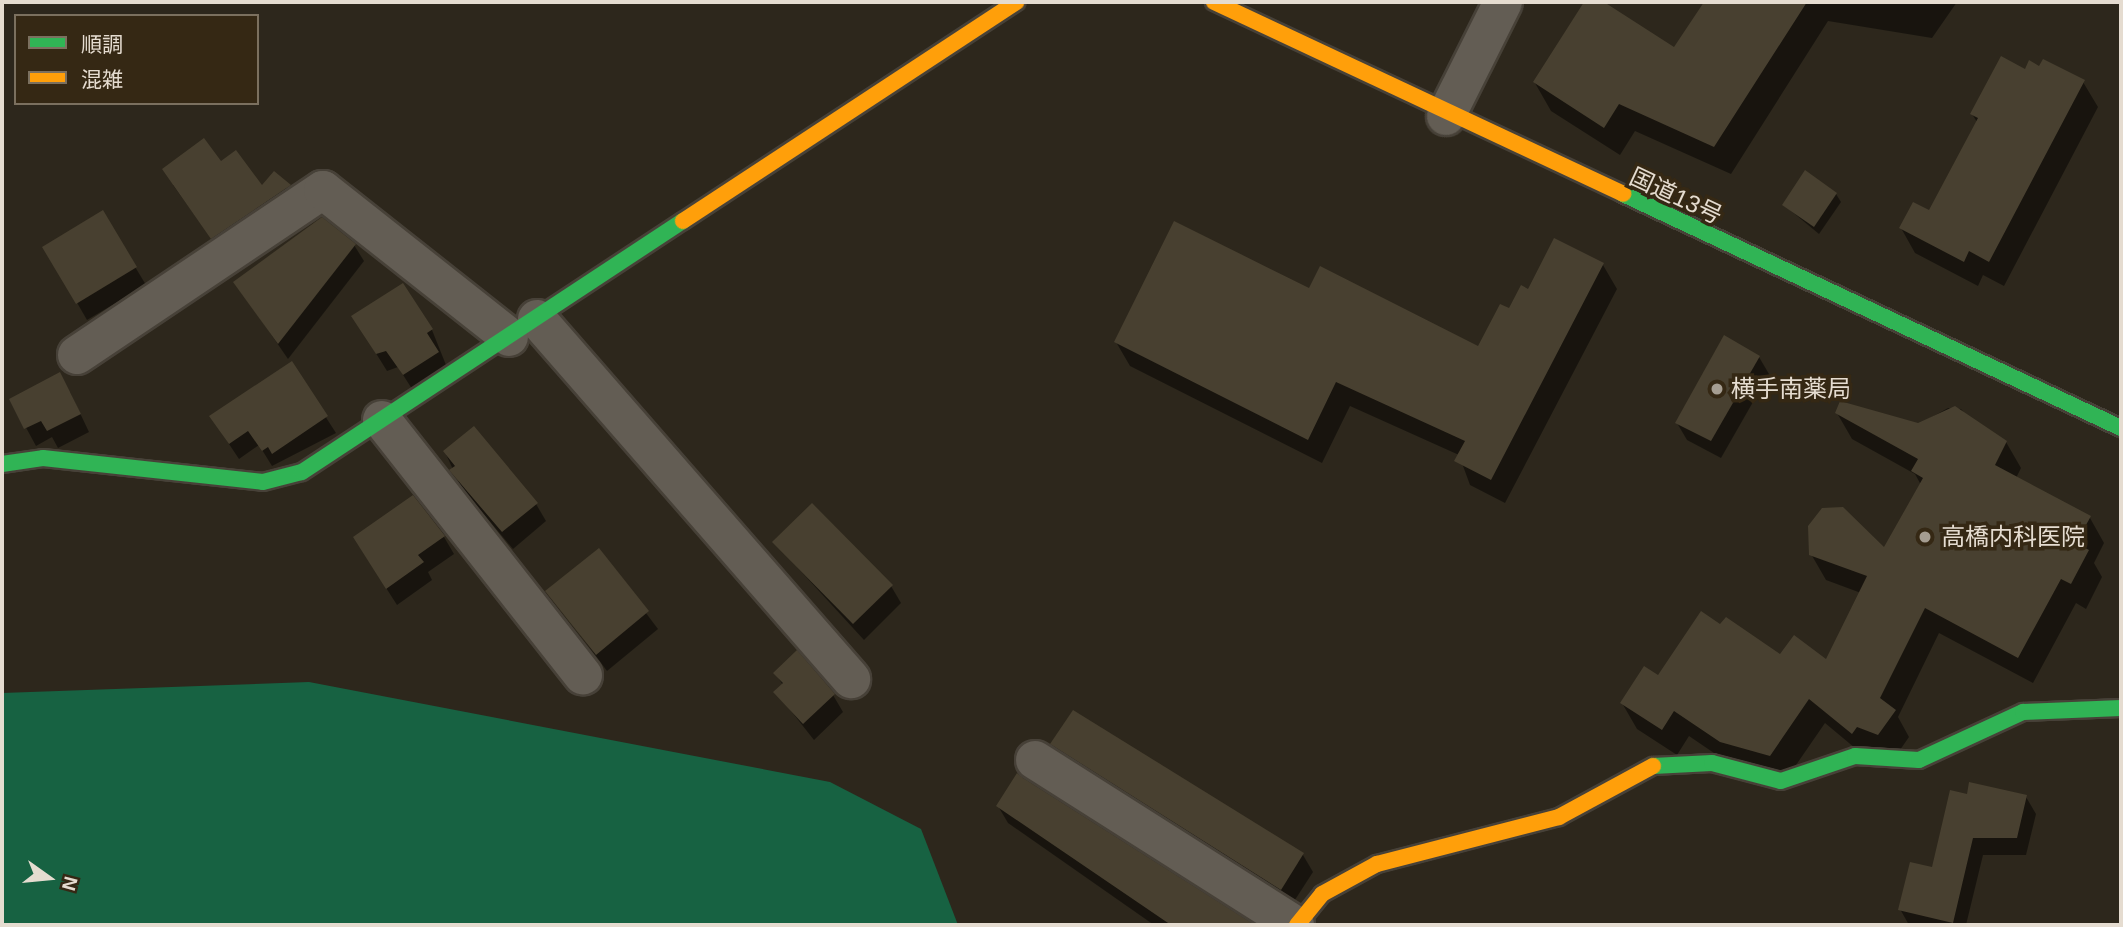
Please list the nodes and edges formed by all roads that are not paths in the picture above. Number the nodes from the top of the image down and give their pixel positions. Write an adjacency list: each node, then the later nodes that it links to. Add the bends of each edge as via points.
1 (1017, 2): 5 (main road)
2 (1214, 2): 4 (main road, 国道13号)
3 (1503, 2): 4 (street)
4 (1446, 116): 8 (main road, 国道13号)
5 (523, 328): 6 (street, via 323,190); 7 (main road); 11 (street)
6 (77, 355)
7 (382, 420): 9 (main road, via 302,472 264,482 43,458); 10 (street)
8 (2121, 428)
9 (2, 464)
10 (583, 675)
11 (851, 679)
12 (2121, 708): 14 (main road, via 2022,712 1919,760 1855,756 1781,781 1712,763 1643,766 1559,817 1377,864 1322,894)
13 (1035, 760): 14 (street)
14 (1296, 925)

